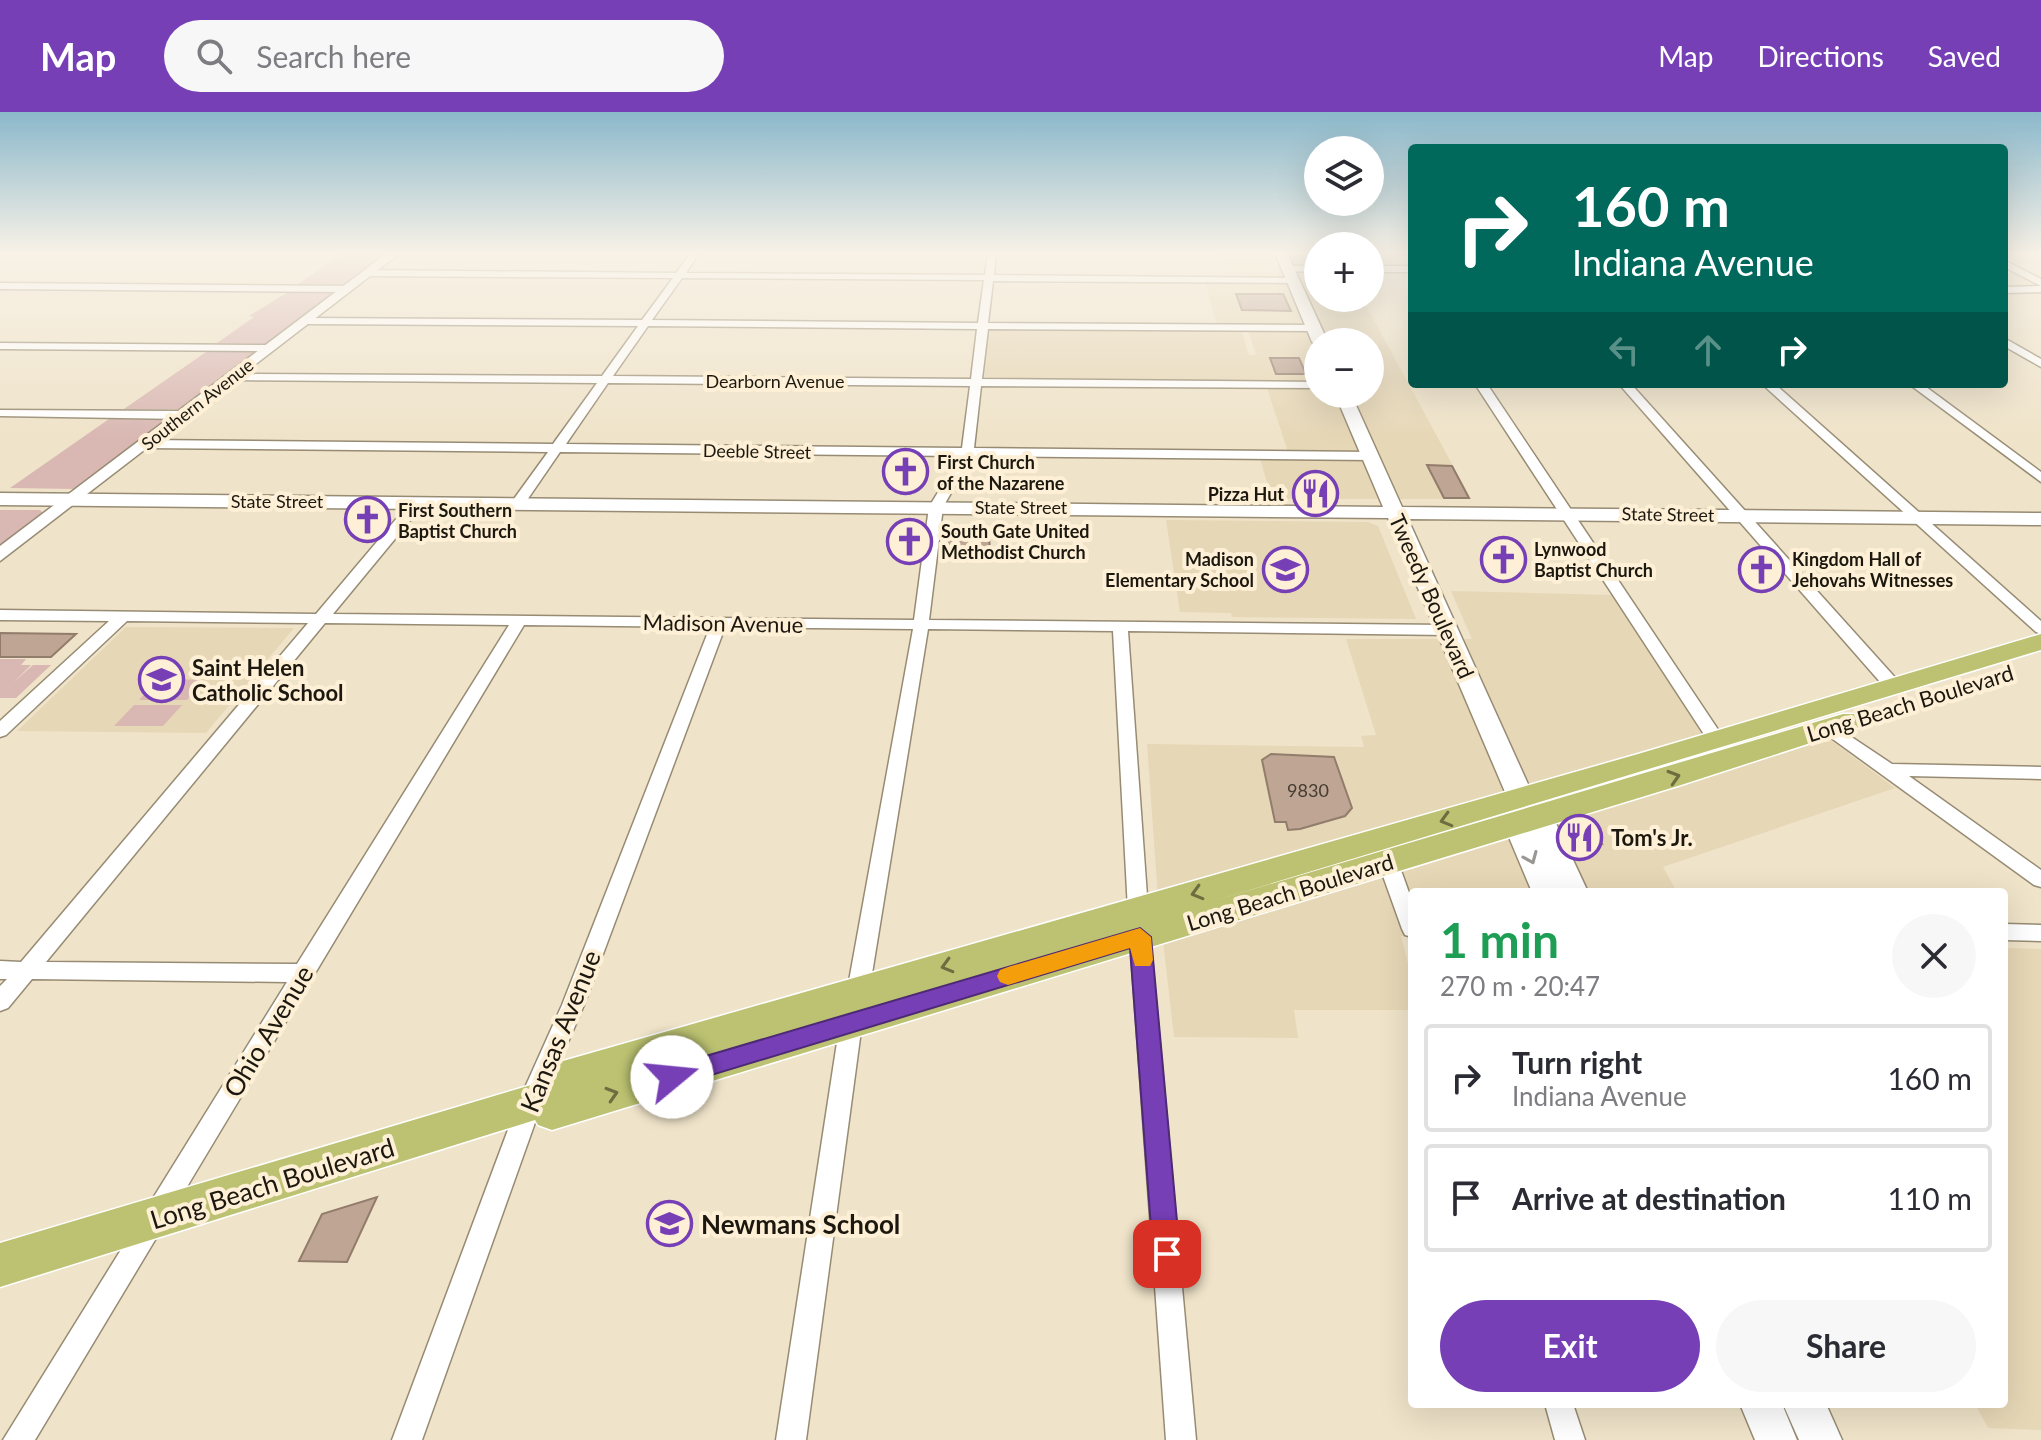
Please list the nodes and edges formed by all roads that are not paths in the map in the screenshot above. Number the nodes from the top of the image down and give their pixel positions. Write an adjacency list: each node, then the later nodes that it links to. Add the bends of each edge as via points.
1 (313, 315): 5 (street, Southern Avenue)
2 (651, 315): 6 (street)
3 (984, 315): 7 (street)
4 (1308, 315): 8 (main road)
5 (305, 321): 6 (street); 11 (street, Southern Avenue)
6 (646, 322): 7 (street); 14 (street)
7 (983, 326): 8 (street); 15 (street)
8 (1314, 328)
9 (2008, 343): 12 (street)
10 (0, 346): 11 (street)
11 (269, 348): 13 (street, Southern Avenue)
12 (2041, 364)
13 (231, 377): 14 (street, Dearborn Avenue); 23 (street, Southern Avenue)
14 (605, 380): 15 (street, Dearborn Avenue); 25 (street)
15 (976, 383): 16 (street, Dearborn Avenue); 26 (street)
16 (1304, 385)
17 (1484, 388): 35 (street)
18 (1629, 388): 36 (street)
19 (1772, 388): 37 (street)
20 (1920, 388): 28 (street)
21 (1349, 408): 27 (main road, Tweedy Boulevard)
22 (0, 413): 23 (street)
23 (182, 415): 24 (street, Southern Avenue)
24 (144, 444): 25 (street, Deeble Street); 30 (street, Southern Avenue)
25 (558, 447): 26 (street, Deeble Street); 32 (street)
26 (967, 454): 27 (street, Deeble Street); 33 (street)
27 (1370, 456): 34 (main road, Tweedy Boulevard)
28 (2041, 478)
29 (0, 499): 30 (main road, State Street)
30 (72, 499): 31 (main road, State Street); 39 (street, Southern Avenue)
31 (418, 502): 32 (main road, State Street); 42 (street)
32 (518, 503): 33 (main road, State Street)
33 (936, 507): 34 (main road, State Street); 45 (street)
34 (1393, 510): 35 (main road, State Street); 48 (main road, Tweedy Boulevard)
35 (1566, 512): 36 (main road, State Street); 54 (street)
36 (1741, 515): 37 (main road, State Street); 51 (street)
37 (1916, 517): 38 (main road, State Street); 47 (street)
38 (2041, 519)
39 (0, 555)
40 (0, 615): 41 (street, Madison Avenue)
41 (122, 617): 42 (street, Madison Avenue); 53 (street)
42 (320, 619): 43 (street, Madison Avenue); 67 (street)
43 (519, 621): 44 (street, Madison Avenue); 68 (street, Ohio Avenue)
44 (719, 623): 45 (street, Madison Avenue); 71 (street, Kansas Avenue)
45 (921, 625): 46 (street, Madison Avenue); 70 (street)
46 (1120, 627): 48 (street, Madison Avenue); 63 (street)
47 (2041, 629)
48 (1447, 630): 57 (main road, Tweedy Boulevard)
49 (2041, 642): 51 (main road, Long Beach Boulevard)
50 (2041, 661): 52 (main road, Long Beach Boulevard)
51 (1894, 687): 52 (main road, via 1896,696 1855,710); 54 (main road, Long Beach Boulevard)
52 (1842, 723): 55 (street); 57 (main road, Long Beach Boulevard, one-way to 52)
53 (0, 731)
54 (1717, 741): 57 (main road, Long Beach Boulevard)
55 (1888, 770): 56 (street); 59 (street)
56 (2041, 773)
57 (1525, 813): 58 (main road, Long Beach Boulevard); 60 (main road, Tweedy Boulevard, one-way to 60); 61 (main road, Tweedy Boulevard); 63 (main road, Long Beach Boulevard, one-way to 63)
58 (1388, 862): 62 (street); 63 (main road, Long Beach Boulevard)
59 (2041, 880)
60 (1545, 888)
61 (1572, 888)
62 (1408, 918)
63 (1139, 923): 70 (main road, Long Beach Boulevard); 80 (street)
64 (2008, 932): 65 (street)
65 (2041, 933)
66 (0, 970): 67 (street)
67 (26, 970): 68 (street); 69 (street)
68 (304, 973): 72 (street, Ohio Avenue)
69 (0, 1002)
70 (855, 1007): 71 (main road, Long Beach Boulevard, via 552,1112); 79 (street)
71 (537, 1101): 72 (main road, Long Beach Boulevard); 78 (street, Kansas Avenue)
72 (154, 1218): 73 (main road, Long Beach Boulevard); 77 (street, Ohio Avenue)
73 (0, 1265)
74 (1560, 1408): 81 (street)
75 (1763, 1408): 82 (main road)
76 (1806, 1408): 83 (main road)
77 (18, 1440)
78 (407, 1440)
79 (791, 1440)
80 (1181, 1440)
81 (1570, 1440)
82 (1776, 1440)
83 (1821, 1440)

